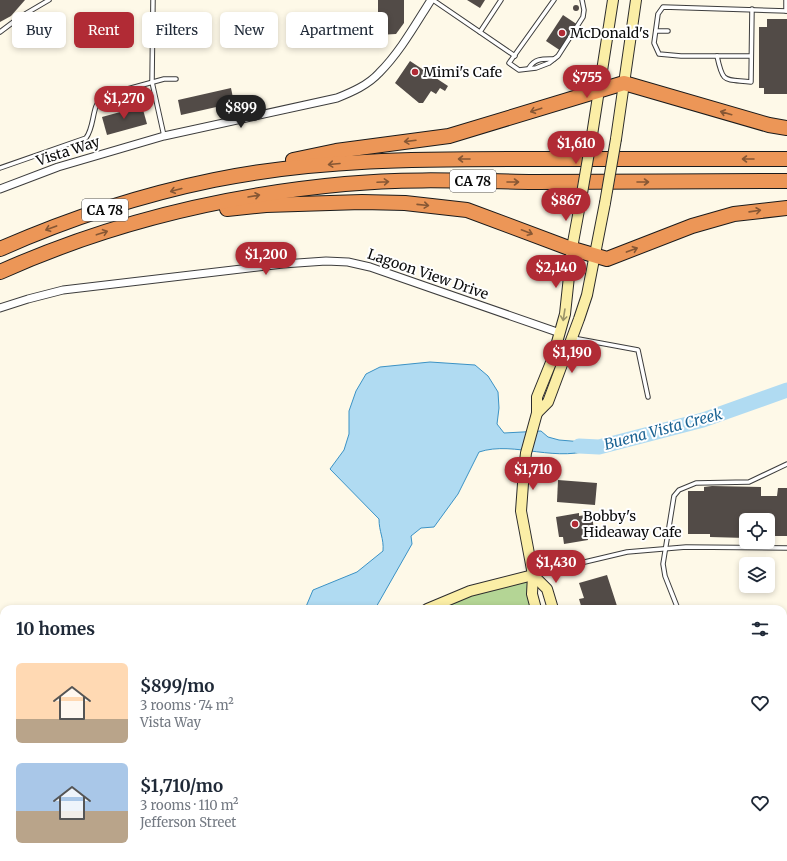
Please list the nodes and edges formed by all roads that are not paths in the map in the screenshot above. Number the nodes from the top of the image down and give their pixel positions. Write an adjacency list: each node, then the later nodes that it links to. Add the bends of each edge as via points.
1 (49, 0): 14 (lane)
2 (153, 0): 24 (lane)
3 (432, 0): 15 (lane); 28 (street, Vista Way, via 394,57 379,74 359,89 314,105)
4 (501, 0): 15 (lane)
5 (554, 0): 18 (lane)
6 (582, 0): 21 (lane, via 583,17)
7 (613, 0): 26 (main road)
8 (636, 0): 25 (main road)
9 (786, 0): 11 (lane)
10 (752, 9): 11 (lane); 12 (lane, via 663,6 658,14); 17 (lane)
11 (786, 11)
12 (656, 31): 13 (lane); 19 (lane, via 654,43 659,54)
13 (668, 31)
14 (0, 32)
15 (480, 32): 18 (lane)
16 (746, 32): 17 (lane)
17 (751, 32): 20 (lane)
18 (515, 56): 22 (lane, via 510,63 519,70)
19 (717, 56): 20 (lane); 20 (lane, via 721,75 726,80 751,82)
20 (751, 56)
21 (554, 59): 22 (lane, via 536,68); 22 (lane, via 539,59 533,62)
22 (530, 68)
23 (176, 79): 24 (lane)
24 (152, 82): 28 (lane); 30 (lane, via 102,96 98,100 90,132 86,138)
25 (624, 83): 26 (highway); 27 (highway, one-way to 25); 38 (main road, bridge)
26 (599, 90): 31 (highway, one-way to 31, via 449,136 336,151); 36 (main road, bridge)
27 (787, 128)
28 (164, 136): 33 (street, Vista Way, via 65,165)
29 (787, 159): 31 (highway, CA 78, one-way to 31, via 379,160 278,170)
30 (0, 168)
31 (213, 180): 37 (highway, CA 78, one-way to 37, via 91,214)
32 (787, 181): 35 (highway, CA 78, one-way to 32, via 272,192 361,183 417,180)
33 (1, 188)
34 (787, 208): 38 (highway, one-way to 34, via 607,259 699,224 734,214)
35 (161, 216): 36 (highway, one-way to 36, via 307,203 405,203 467,210); 39 (highway, CA 78, one-way to 35, via 102,233)
36 (572, 248): 38 (highway); 41 (main road, one-way to 41)
37 (0, 249)
38 (595, 254): 42 (main road, via 587,295)
39 (0, 272)
40 (0, 308): 41 (street, Lagoon View Drive, via 63,290 326,261 370,267)
41 (560, 333): 44 (main road, via 537,397)
42 (573, 338): 43 (lane, via 638,350); 44 (main road, via 548,402)
43 (648, 397)
44 (537, 414): 48 (main road, via 526,453 522,511)
45 (787, 464): 47 (lane, via 749,482 696,483 679,490 674,496)
46 (787, 548): 47 (lane, via 686,547)
47 (666, 550): 48 (lane, via 627,552); 52 (lane, via 664,568)
48 (533, 575): 49 (main road, via 470,591); 50 (main road, via 532,594); 51 (main road, via 547,589)
49 (437, 605)
50 (535, 605)
51 (552, 605)
52 (677, 605)

